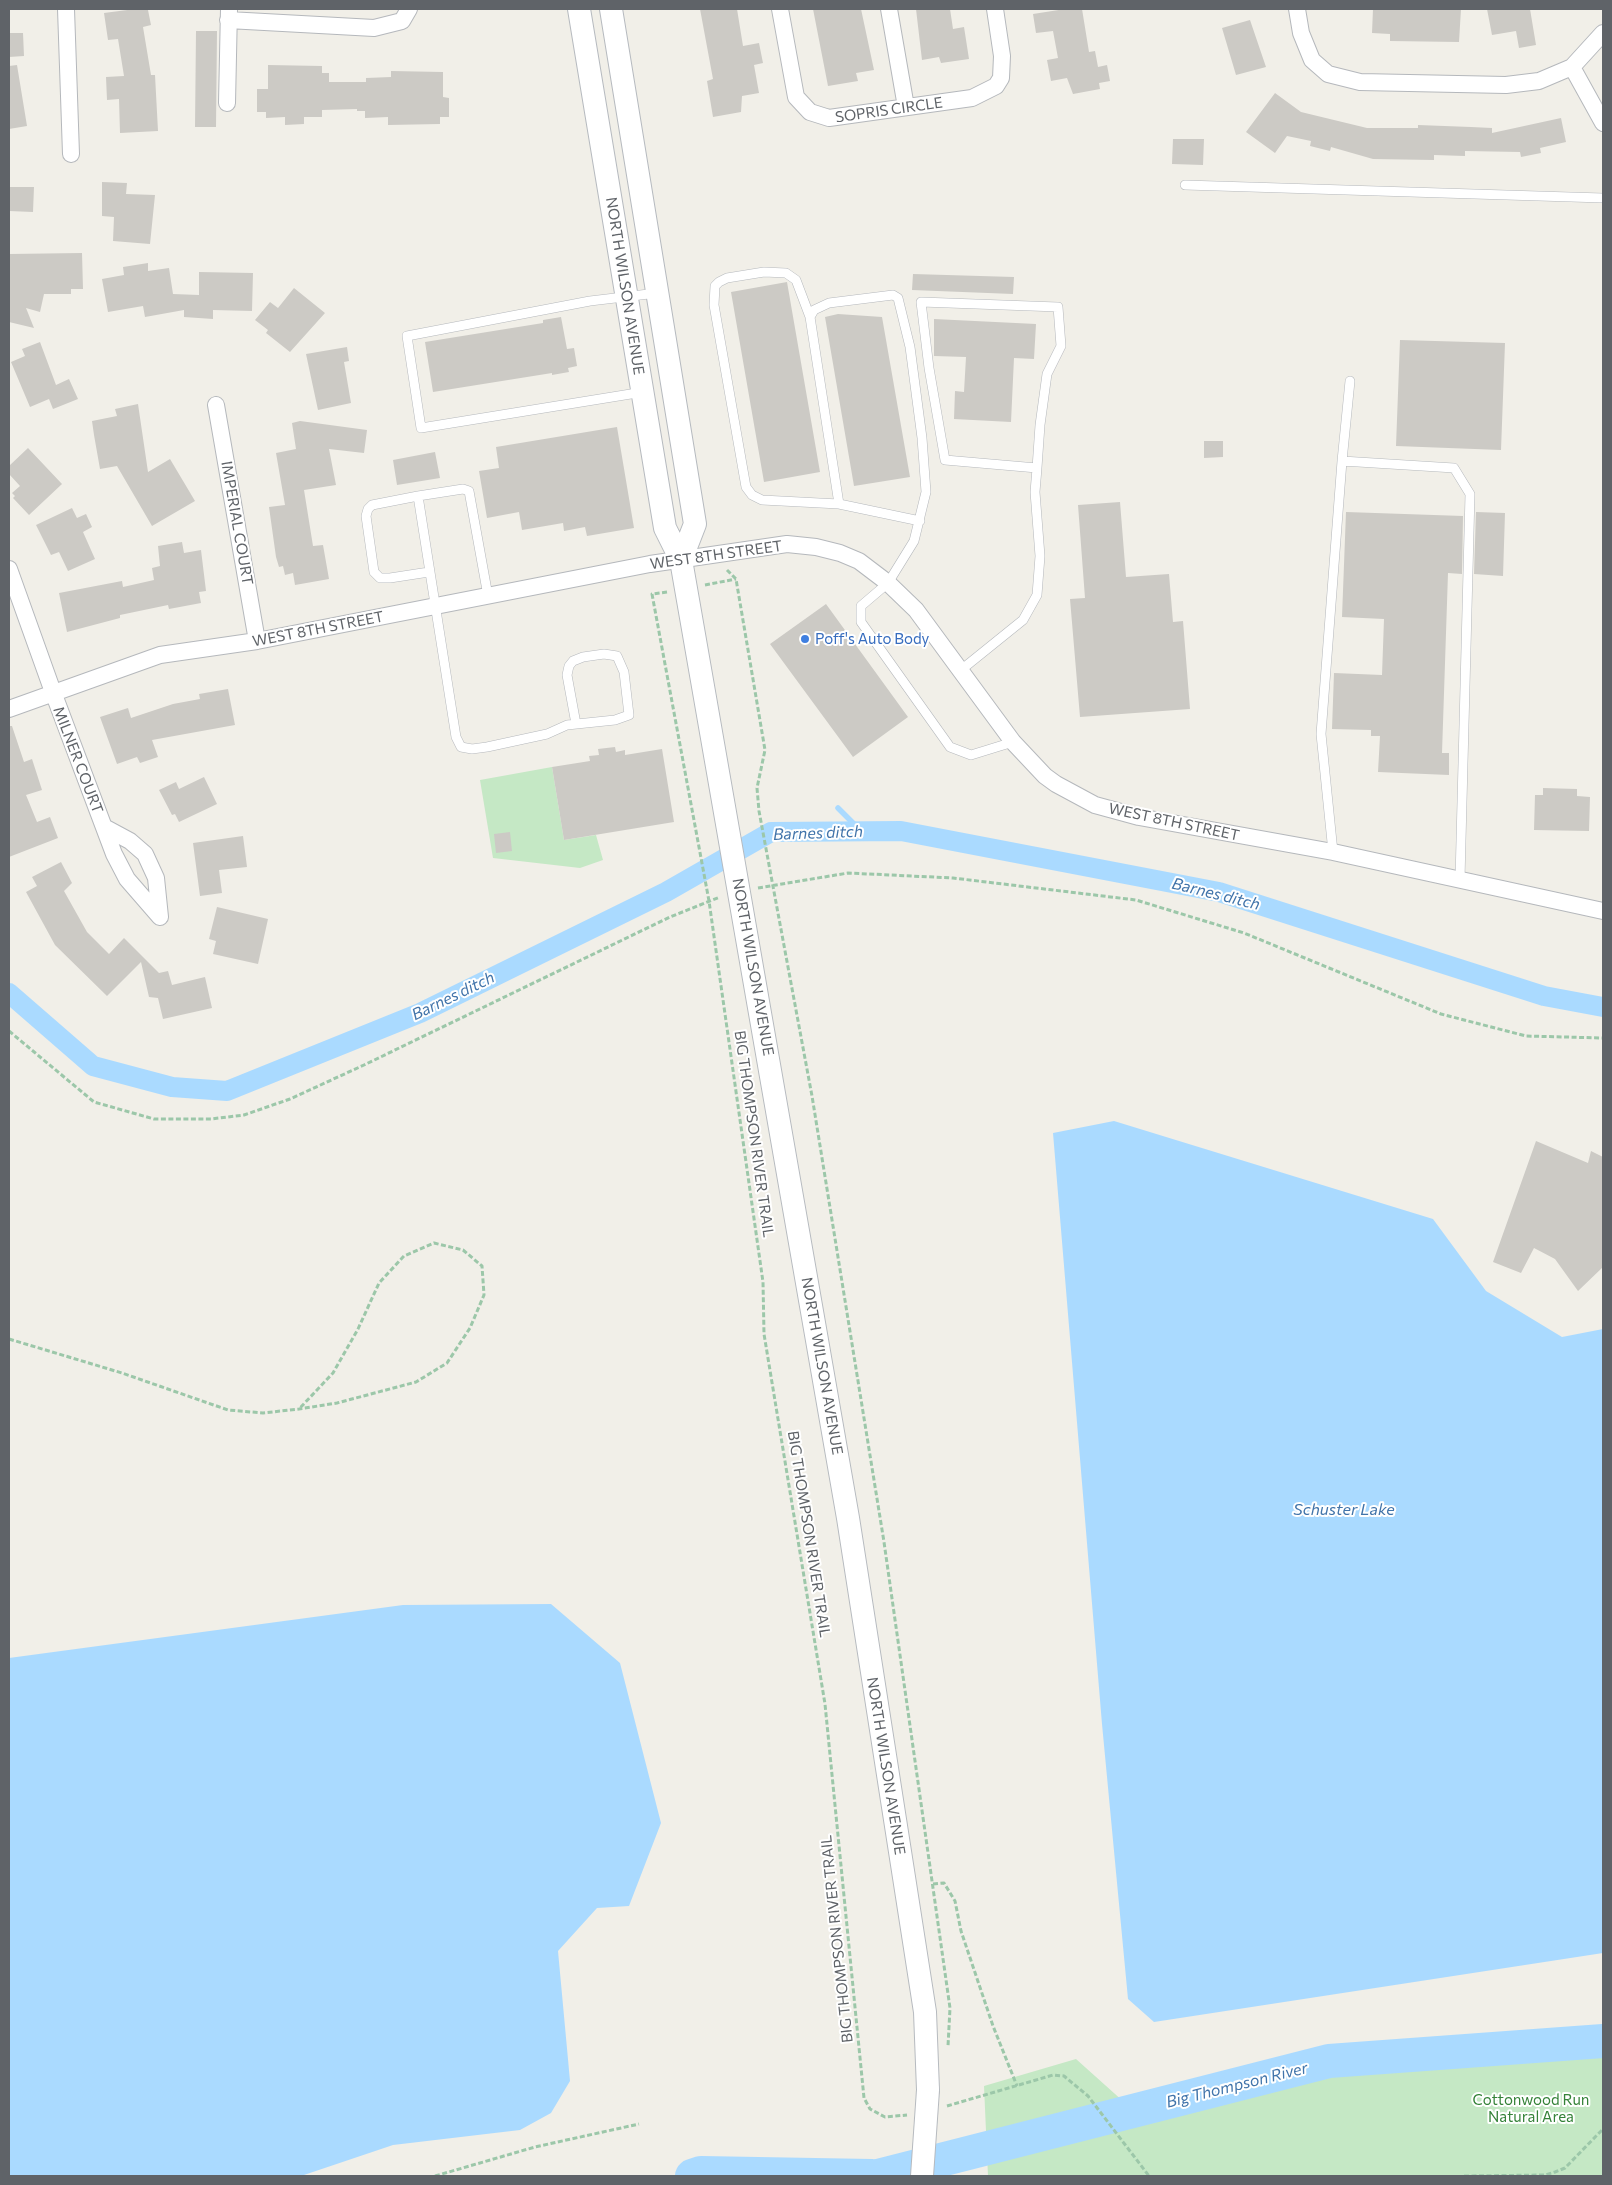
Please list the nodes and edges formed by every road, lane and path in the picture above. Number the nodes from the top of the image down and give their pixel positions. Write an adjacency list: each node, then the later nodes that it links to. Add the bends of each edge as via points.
1 (66, 9): 15 (street)
2 (409, 9): 9 (street, via 402,21 374,28)
3 (579, 9): 19 (main road, NORTH WILSON AVENUE)
4 (612, 9): 18 (main road, NORTH WILSON AVENUE)
5 (780, 9): 13 (street, SOPRIS CIRCLE, via 796,97 810,112 829,118)
6 (889, 9): 13 (street)
7 (995, 9): 13 (street, SOPRIS CIRCLE, via 1002,56 1001,78 996,86 972,98)
8 (1297, 9): 11 (street, via 1301,33 1312,60 1328,74 1360,82 1506,85 1539,81)
9 (228, 14): 12 (street)
10 (1603, 32): 11 (street)
11 (1572, 68): 14 (street)
12 (227, 103)
13 (906, 107)
14 (1603, 123)
15 (71, 154)
16 (1185, 185): 17 (lane)
17 (1603, 198)
18 (657, 293): 19 (lane); 30 (main road, NORTH WILSON AVENUE, via 695,524)
19 (627, 297): 22 (main road, NORTH WILSON AVENUE); 22 (lane, via 590,301 407,336 421,428)
20 (810, 317): 27 (lane); 27 (lane, via 798,284 786,273 764,272 727,278 715,286 714,305 746,487 762,500); 28 (lane, via 814,310 829,303 893,295 898,298 910,347 922,438 926,492)
21 (1350, 381): 24 (lane)
22 (643, 392): 30 (main road, NORTH WILSON AVENUE, via 665,528)
23 (216, 405): 36 (street, IMPERIAL COURT)
24 (1342, 461): 44 (lane, via 1322,734); 45 (lane, via 1454,468 1470,494)
25 (1037, 468): 25 (lane, via 1047,374 1061,346 1058,307 922,302 929,368 945,460); 37 (lane, via 1035,492 1040,556 1037,595 1023,620)
26 (418, 496): 32 (lane); 32 (lane, via 372,505 368,509 366,516 374,572 380,578); 34 (lane, via 463,488 469,491)
27 (839, 504): 28 (lane)
28 (920, 521): 33 (lane, via 914,541)
29 (719, 554): 30 (street, WEST 8TH STREET); 33 (street, WEST 8TH STREET, via 787,544 816,548 859,561); 46 (path, via 724,567 736,579 765,750 757,788)
30 (681, 560): 34 (street, WEST 8TH STREET); 47 (main road, NORTH WILSON AVENUE)
31 (9, 569): 38 (street, MILNER COURT)
32 (429, 572): 35 (lane)
33 (888, 583): 37 (street, WEST 8TH STREET, via 916,610); 41 (lane, via 861,606 861,622 950,747 971,755)
34 (488, 596): 35 (street, WEST 8TH STREET)
35 (434, 607): 36 (street, WEST 8TH STREET); 40 (lane, via 456,737 461,747 487,747)
36 (257, 640): 38 (street, WEST 8TH STREET, via 160,655)
37 (961, 670): 41 (street, WEST 8TH STREET)
38 (53, 692): 39 (street, WEST 8TH STREET); 42 (street, MILNER COURT)
39 (9, 708)
40 (576, 724): 40 (lane, via 615,720 629,715 624,672 617,656 583,657 569,666 567,675)
41 (1013, 742): 44 (street, WEST 8TH STREET, via 1044,776 1095,805 1139,817)
42 (104, 827): 42 (street, MILNER COURT, via 127,879 160,917 156,878 145,854 130,841)
43 (696, 828): 48 (path, BIG THOMPSON RIVER TRAIL)
44 (1333, 852): 45 (street, WEST 8TH STREET)
45 (1460, 879): 49 (street, WEST 8TH STREET)
46 (773, 887): 47 (path); 51 (path, via 848,873 953,878 1136,900 1244,932 1441,1014 1526,1036); 54 (path, via 812,1096 869,1446)
47 (740, 890): 62 (main road, NORTH WILSON AVENUE, bridge, via 855,1566 925,2012 928,2090)
48 (709, 901): 50 (path, via 563,967 364,1065 290,1099 244,1115 211,1119 154,1119 94,1102); 58 (path, BIG THOMPSON RIVER TRAIL, via 764,1282 764,1334 825,1704 864,2098 870,2109 885,2117)
49 (1603, 911)
50 (9, 1031)
51 (1603, 1038)
52 (9, 1338): 53 (path, via 228,1410 263,1413)
53 (299, 1409): 53 (path, via 337,1403 416,1382 447,1363 470,1328 484,1295 482,1266 463,1250 434,1243 404,1256 379,1283 333,1373)
54 (933, 1884): 55 (path, via 950,2008); 56 (path, via 944,1884 955,1902 964,1940)
55 (948, 2053)
56 (1017, 2086): 57 (path); 63 (path, via 1053,2075 1064,2076 1088,2096)
57 (956, 2104)
58 (897, 2117)
59 (639, 2124): 61 (path, via 535,2147)
60 (1603, 2129): 64 (path, via 1565,2168 1555,2172)
61 (435, 2176)
62 (922, 2176)
63 (1149, 2176)
64 (1464, 2176)

